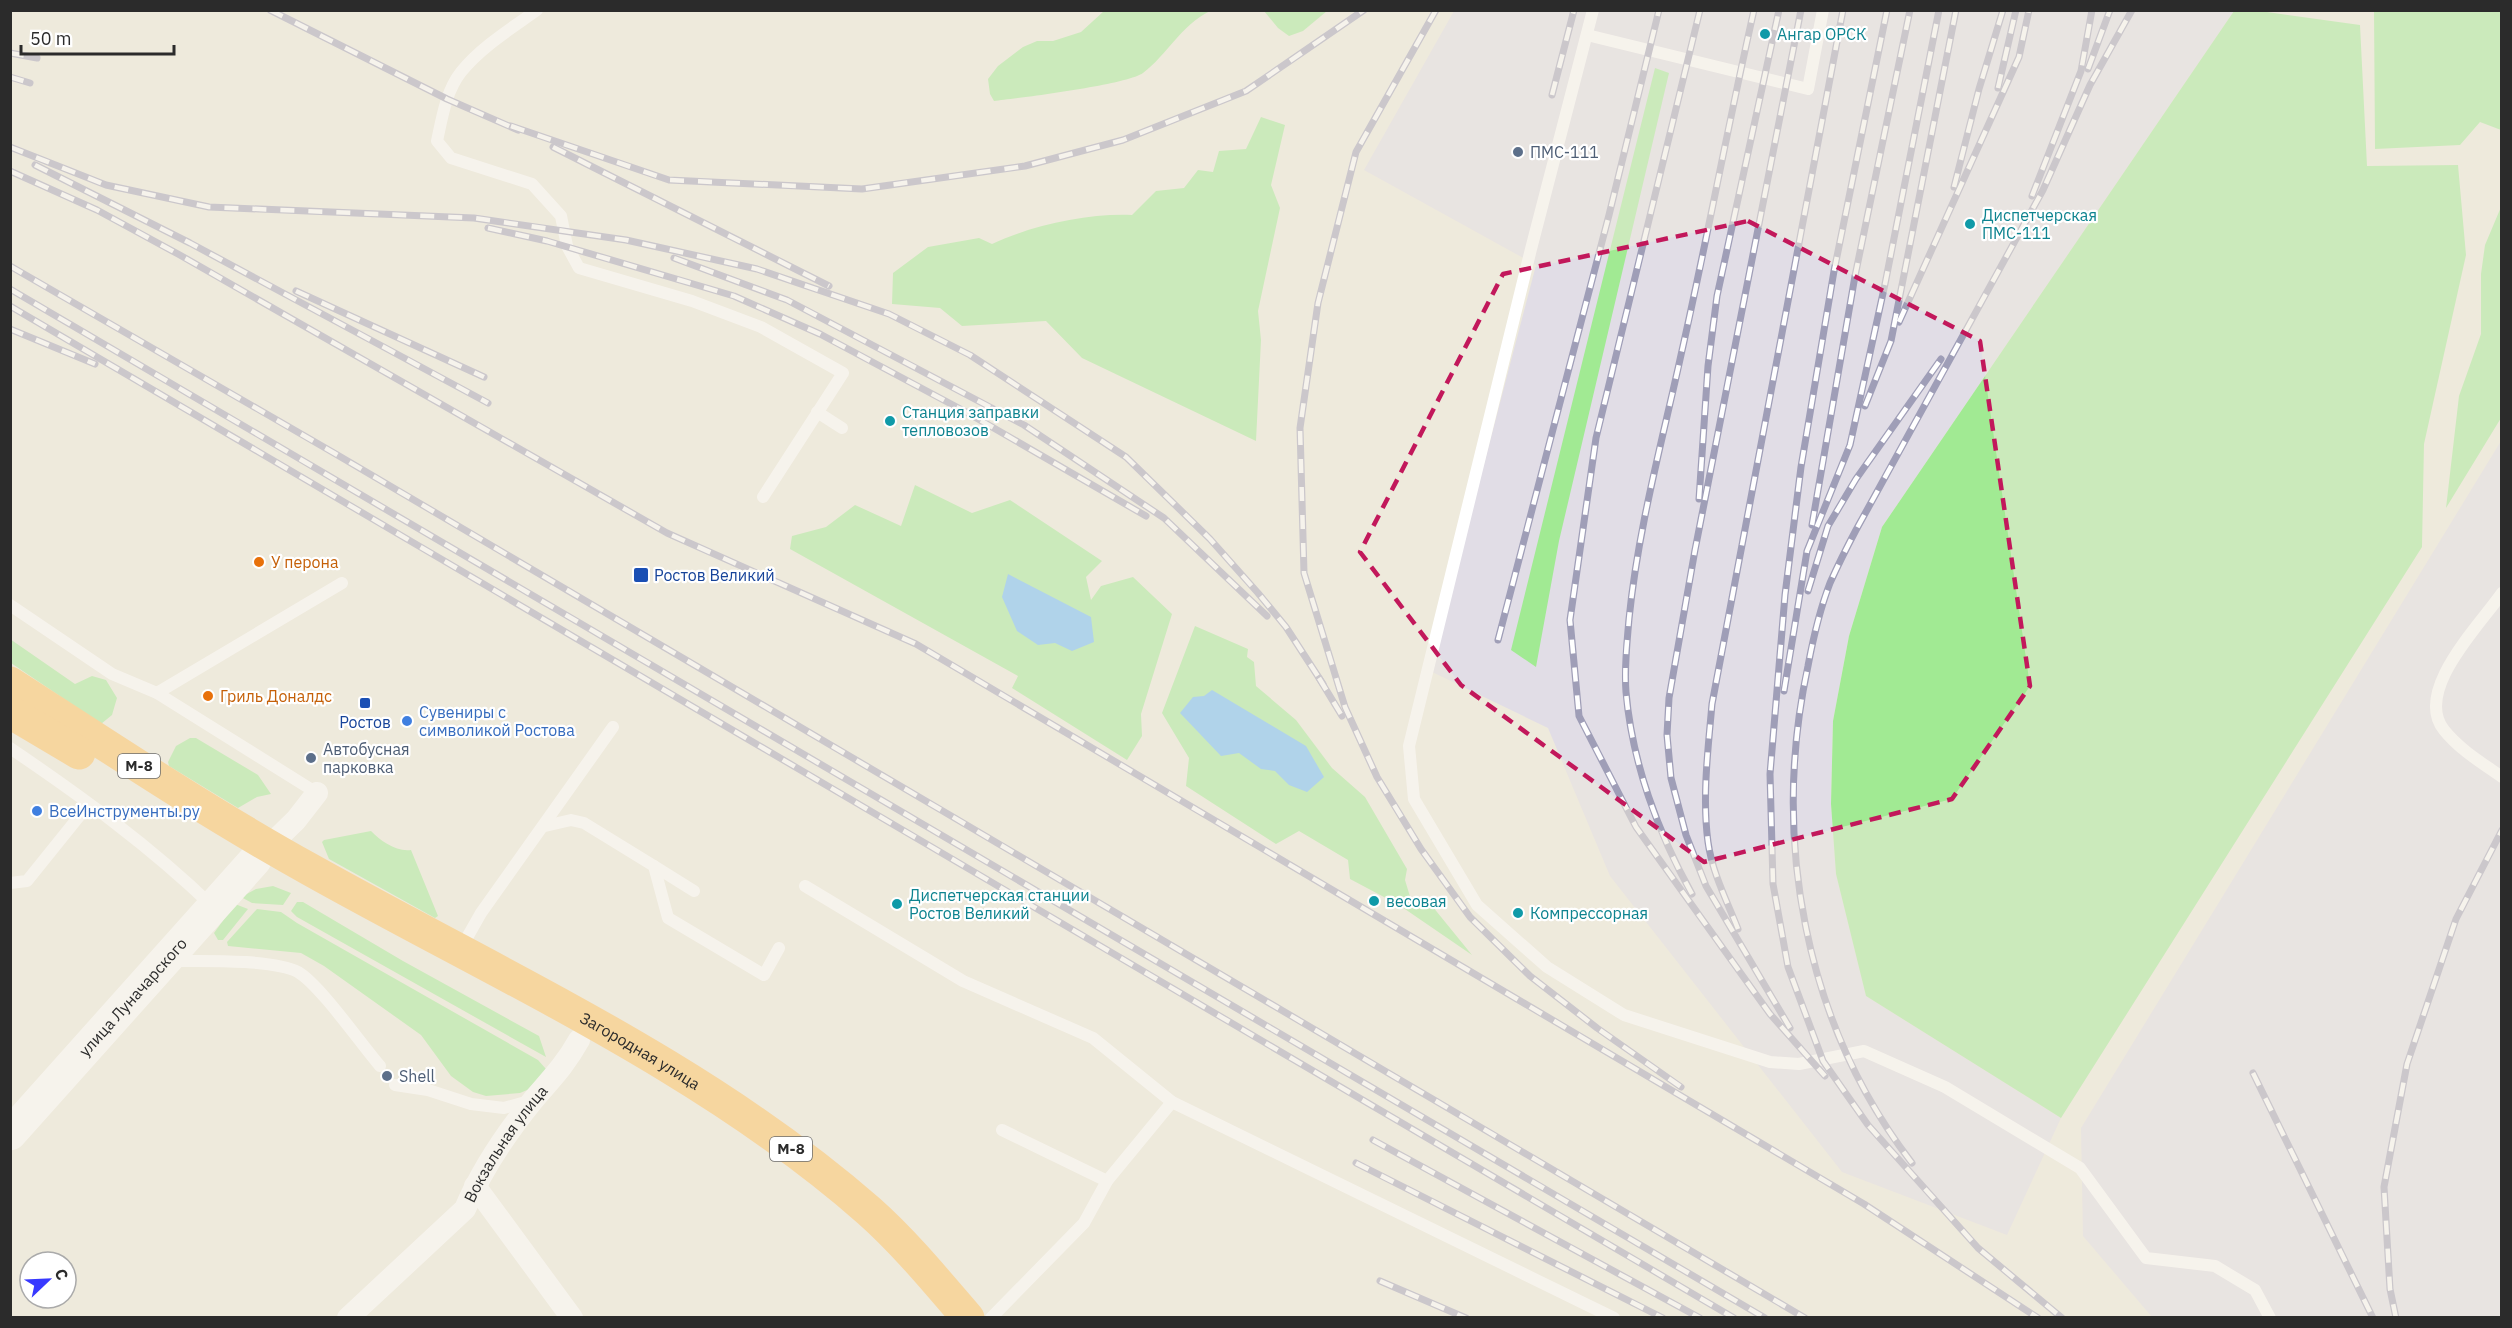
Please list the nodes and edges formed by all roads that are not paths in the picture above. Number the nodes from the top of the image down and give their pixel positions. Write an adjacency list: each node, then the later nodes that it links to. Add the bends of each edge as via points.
1 (537, 10): 5 (lane, via 461,72 447,99 437,141 451,158 532,184 561,216 567,246 579,268 692,301 761,327 843,373)
2 (1593, 10): 4 (lane)
3 (1823, 10): 4 (lane, via 1808,89)
4 (1587, 35): 44 (lane, via 1408,746 1414,799 1477,905 1547,967 1624,1015 1770,1062 1799,1064 1864,1051 1945,1087 2080,1168 2146,1258 2215,1266 2255,1290)
5 (817, 412): 6 (lane); 7 (lane)
6 (842, 428)
7 (763, 497)
8 (342, 583): 12 (lane)
9 (2502, 593): 16 (lane, via 2450,666 2436,691 2434,705 2443,729 2464,750)
10 (10, 605): 12 (lane, via 112,674)
11 (10, 683): 20 (highway, М-8)
12 (157, 693): 17 (lane)
13 (10, 712): 20 (highway, М-8)
14 (613, 727): 19 (lane)
15 (10, 748): 18 (lane)
16 (2502, 777)
17 (317, 793): 20 (street)
18 (89, 804): 22 (lane, via 27,881); 25 (lane)
19 (545, 826): 21 (lane, via 571,820 584,823); 27 (lane, via 481,913)
20 (262, 853): 25 (street, улица Луначарского); 27 (highway, Загородная улица / М-8); 29 (highway, Загородная улица / М-8)
21 (654, 866): 24 (lane); 26 (lane, via 668,918 764,975)
22 (10, 883)
23 (805, 886): 33 (lane, via 963,981 1093,1038)
24 (694, 891)
25 (212, 906): 28 (street, улица Луначарского)
26 (779, 948)
27 (460, 951): 41 (highway, Загородная улица / М-8, via 585,1019 766,1130 869,1212)
28 (163, 961): 30 (lane, via 272,965 297,972 318,990); 35 (street, улица Луначарского)
29 (579, 1040): 32 (street, Вокзальная улица, via 562,1069); 40 (highway, Загородная улица / М-8, via 776,1161 886,1254)
30 (380, 1066)
31 (395, 1085): 32 (lane, via 504,1108)
32 (533, 1100): 37 (street, Вокзальная улица)
33 (1172, 1102): 36 (lane); 43 (lane)
34 (1002, 1130): 36 (lane)
35 (10, 1134)
36 (1107, 1181): 42 (lane, via 1084,1223)
37 (475, 1186): 38 (street, Вокзальная улица, via 465,1209); 39 (street)
38 (348, 1317)
39 (572, 1317)
40 (942, 1317)
41 (968, 1317)
42 (991, 1317)
43 (1614, 1317)
44 (2270, 1317)

